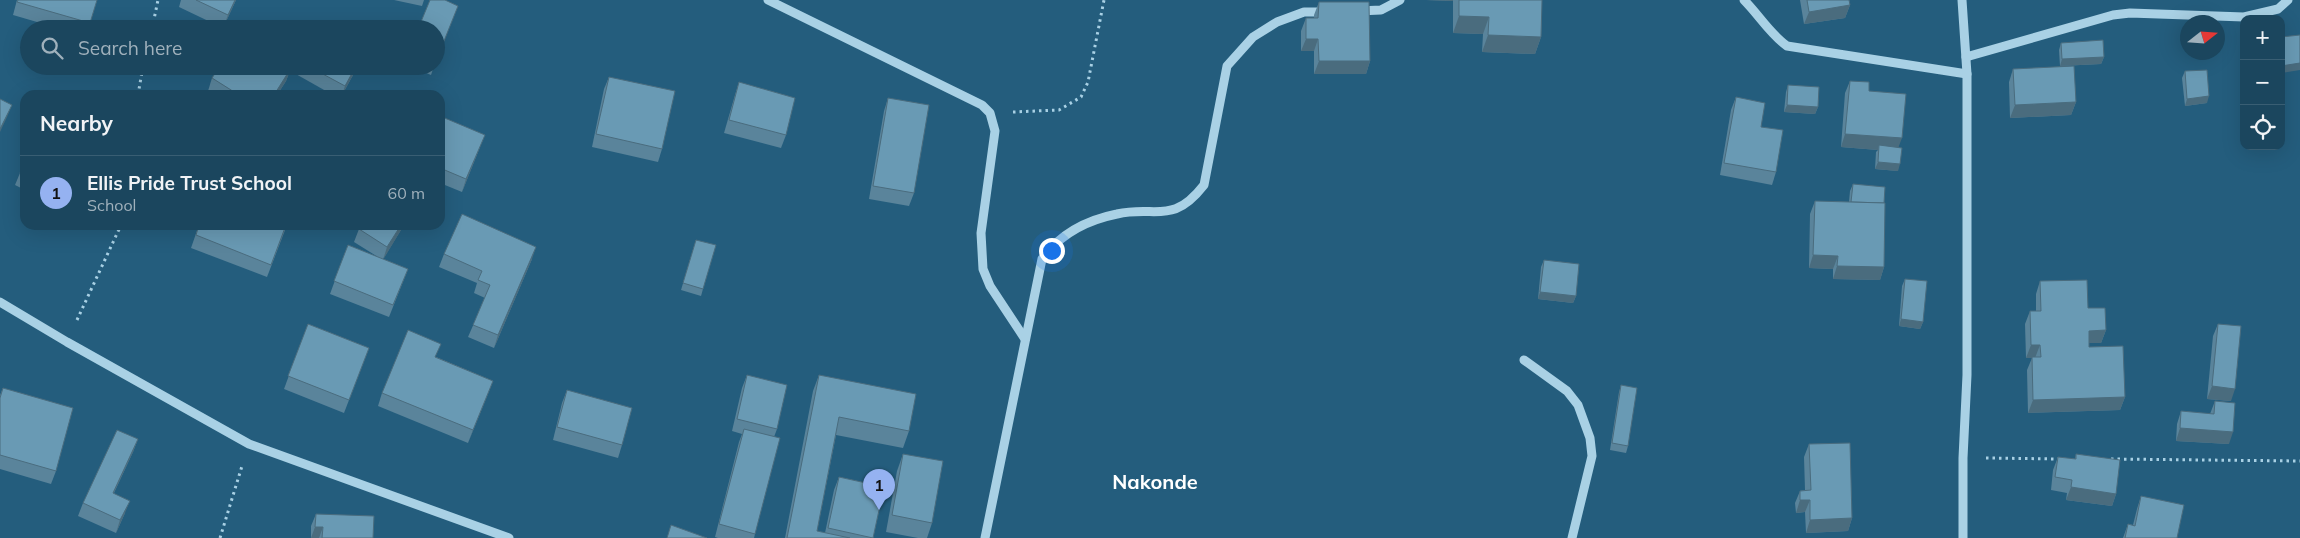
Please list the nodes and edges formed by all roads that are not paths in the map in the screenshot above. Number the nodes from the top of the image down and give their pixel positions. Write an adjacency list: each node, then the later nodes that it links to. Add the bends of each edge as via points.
1 (768, 0): 11 (street, via 982,105 990,113 996,131 981,233 983,268 990,286)
2 (1400, 0): 6 (street, via 1381,10)
3 (1744, 0): 9 (street, via 1775,38 1787,46)
4 (1962, 0): 8 (street)
5 (2288, 0): 8 (street, via 2278,9 2244,16 2113,15)
6 (1352, 11)
7 (1333, 12): 11 (street, via 1304,12 1277,22 1253,37 1227,66 1204,186 1192,200 1167,213 1118,214 1080,226 1054,243 1042,259)
8 (1966, 57): 9 (street)
9 (1967, 74): 16 (street, via 1967,375)
10 (0, 302): 13 (street, via 249,444)
11 (1025, 339): 14 (street)
12 (1524, 360): 15 (street, via 1566,391 1578,405 1590,438 1592,456)
13 (510, 538)
14 (985, 538)
15 (1572, 538)
16 (1963, 538)

